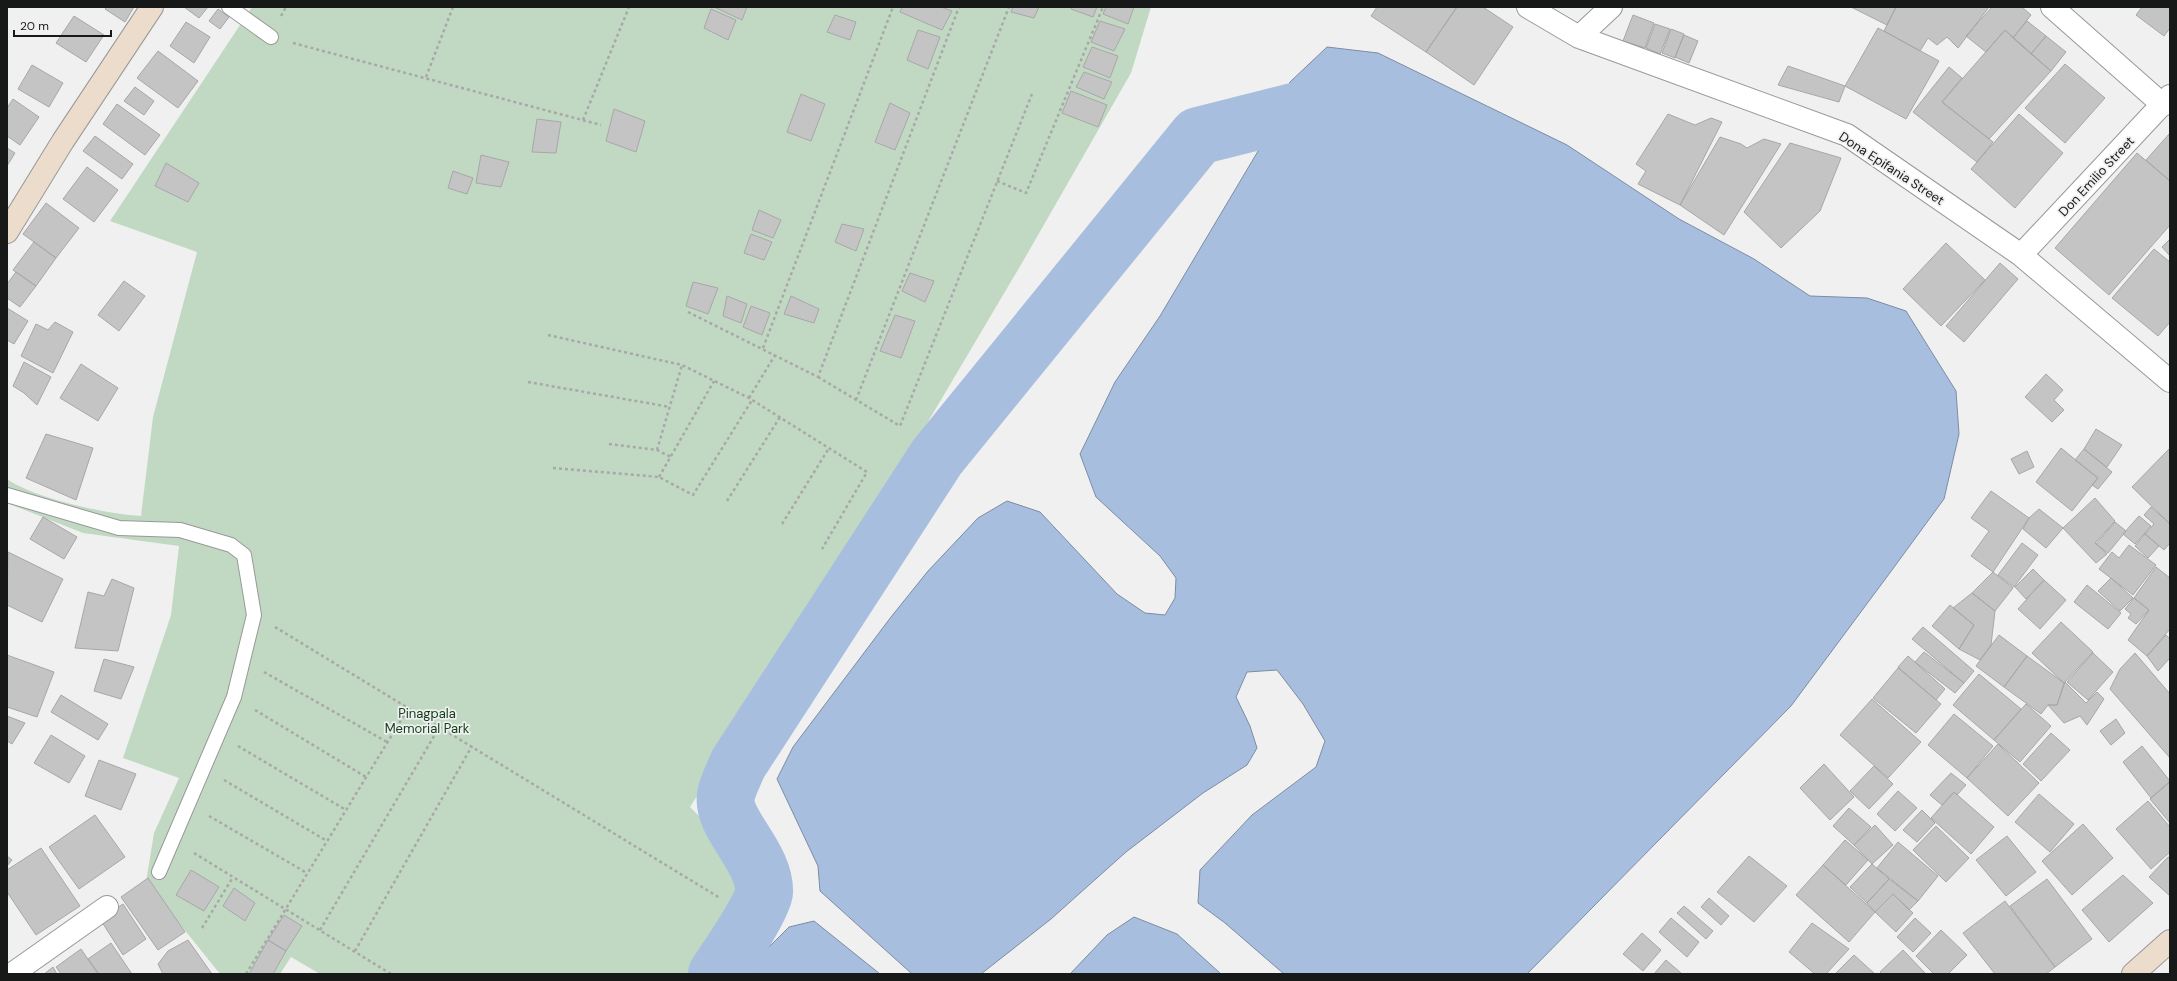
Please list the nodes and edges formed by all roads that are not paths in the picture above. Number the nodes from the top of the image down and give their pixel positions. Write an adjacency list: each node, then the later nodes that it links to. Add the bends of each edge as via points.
1 (152, 7): 9 (street, via 63,141)
2 (228, 7): 6 (lane)
3 (1528, 7): 7 (street, Dona Epifania Street)
4 (1611, 7): 7 (street)
5 (2052, 7): 8 (street)
6 (271, 37)
7 (1579, 37): 10 (street, Dona Epifania Street, via 1846,135)
8 (2166, 100): 10 (street, Don Emilio Street)
9 (7, 232)
10 (2021, 256): 11 (street, Dona Epifania Street)
11 (2170, 381)
12 (7, 495): 13 (lane, via 119,528 180,530 231,545 244,555 254,615 234,697)
13 (160, 872)
14 (107, 907): 16 (street)
15 (2170, 941): 17 (street)
16 (12, 974)
17 (2133, 974)

